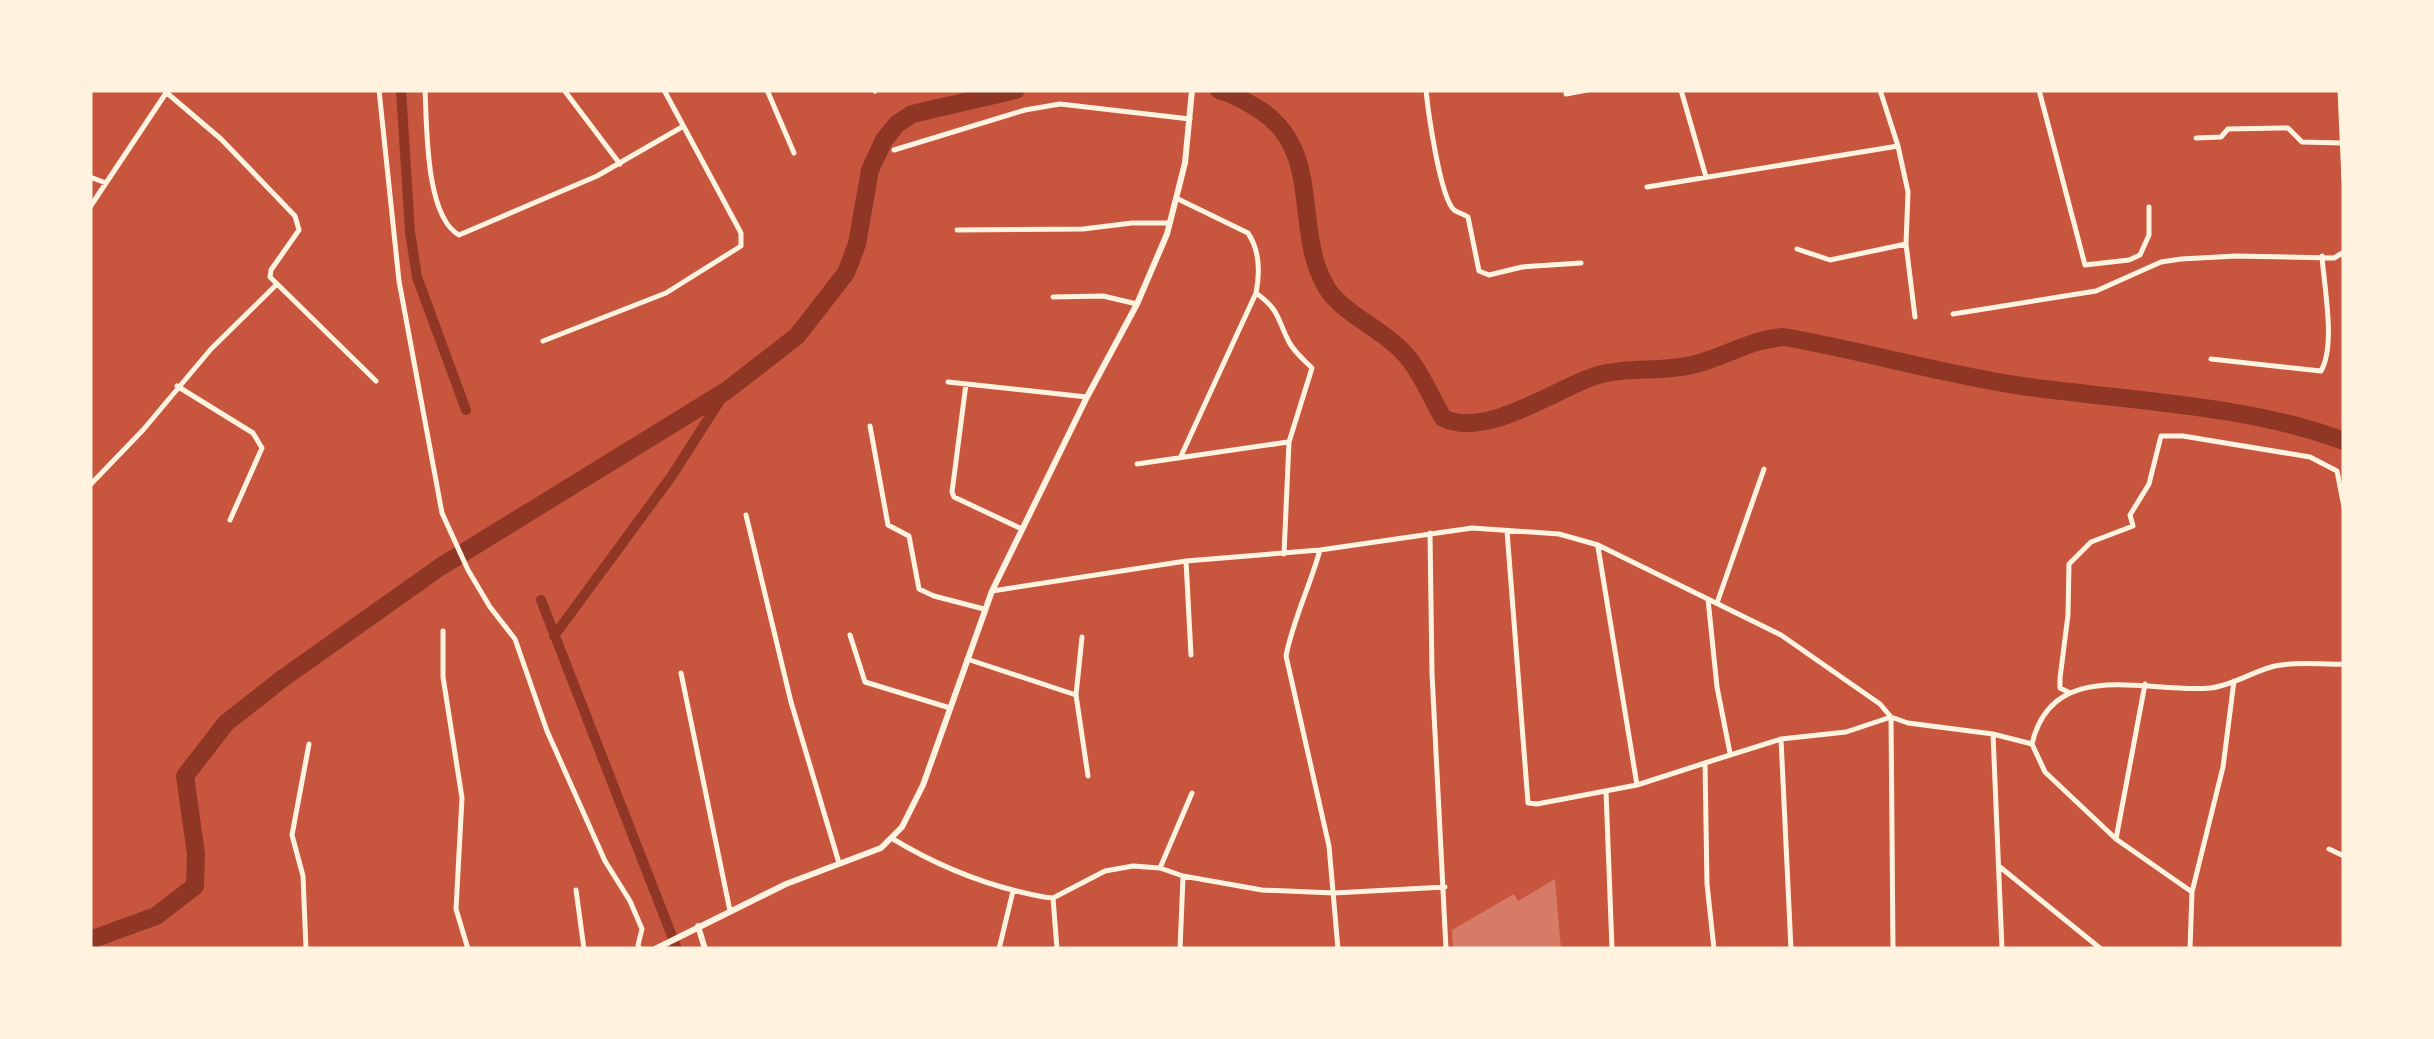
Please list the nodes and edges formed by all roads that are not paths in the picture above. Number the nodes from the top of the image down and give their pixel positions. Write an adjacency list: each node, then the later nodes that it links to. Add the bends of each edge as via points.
1 (378, 90): 113 (street, via 398,281 442,513 468,570 521,653 547,732 642,929)
2 (425, 90): 22 (street, via 432,188 455,234)
3 (564, 90): 22 (street)
4 (664, 90): 16 (street)
5 (766, 90): 21 (street)
6 (1192, 90): 15 (main road)
7 (1426, 90): 37 (street, via 1448,199 1468,217 1479,272)
8 (1587, 90): 14 (street)
9 (1681, 90): 23 (street)
10 (1880, 90): 19 (street)
11 (2038, 90): 30 (street, via 2085,264 2140,255)
12 (2340, 90): 18 (street)
13 (168, 92): 26 (street); 38 (street, via 296,216 297,234 270,273)
14 (1566, 94)
15 (1190, 119): 20 (street, via 1060,104); 28 (main road)
16 (682, 127): 22 (street); 44 (street, via 741,232 741,246 666,293)
17 (2196, 138): 18 (street, via 2228,129 2288,128 2302,142)
18 (2341, 143): 25 (street)
19 (1898, 146): 23 (street); 33 (street, via 1908,192)
20 (894, 150)
21 (794, 153)
22 (620, 164)
23 (1706, 176): 27 (street)
24 (91, 179): 26 (street)
25 (2344, 181)
26 (106, 182): 29 (street)
27 (1647, 187)
28 (1178, 199): 31 (main road); 39 (street, via 1248,233 1257,254)
29 (90, 208)
30 (2150, 208)
31 (1170, 223): 32 (street); 41 (main road)
32 (957, 230)
33 (1906, 244): 34 (street, via 1830,260); 43 (street)
34 (1797, 249)
35 (2344, 252): 36 (street)
36 (2322, 256): 42 (street, via 2180,259 2096,291); 45 (street, via 2328,337 2321,371)
37 (1581, 263)
38 (277, 284): 46 (street); 49 (street)
39 (1256, 293): 52 (street, via 1270,303 1312,368); 53 (street)
40 (1054, 297): 41 (street, via 1103,296)
41 (1137, 304): 50 (main road)
42 (1953, 314)
43 (1915, 317)
44 (543, 341)
45 (2211, 359)
46 (376, 381)
47 (948, 382): 48 (street)
48 (966, 384): 50 (street); 60 (street, via 952,492)
49 (177, 386): 56 (street); 59 (street, via 253,433 262,448)
50 (1086, 397): 60 (main road)
51 (870, 426): 70 (street, via 888,525 909,536 919,589)
52 (1289, 442): 53 (street); 65 (street)
53 (1181, 456): 54 (street)
54 (1138, 464)
55 (1764, 470): 69 (street)
56 (90, 485)
57 (2344, 507): 80 (street, via 2337,470 2327,463 2162,436 2149,484 2130,514 2133,526 2091,542 2069,564 2060,688)
58 (746, 515): 98 (street)
59 (230, 520)
60 (1022, 529): 67 (main road)
61 (1507, 531): 62 (street); 63 (street); 92 (street, via 1528,803)
62 (1430, 533): 64 (street); 102 (street)
63 (1598, 545): 68 (street); 91 (street)
64 (1320, 550): 65 (street); 106 (street, via 1286,656)
65 (1284, 554): 66 (street)
66 (1186, 561): 67 (street); 74 (street)
67 (992, 591): 70 (main road)
68 (1708, 599): 69 (street); 88 (street)
69 (1717, 603): 83 (street, via 1810,653)
70 (984, 609): 75 (main road)
71 (443, 631): 111 (street, via 443,678 462,798 456,909)
72 (850, 635): 82 (street, via 865,682)
73 (1082, 636): 81 (street)
74 (1191, 655)
75 (967, 659): 81 (street); 82 (main road)
76 (2344, 664): 78 (street, via 2278,665)
77 (681, 673): 108 (street)
78 (2234, 681): 79 (street, via 2211,688); 105 (street, via 2223,767)
79 (2144, 684): 80 (street); 95 (street)
80 (2070, 693): 87 (street, via 2041,718)
81 (1076, 695): 90 (street)
82 (950, 708): 94 (main road, via 923,785)
83 (1891, 717): 84 (street); 85 (street, via 1846,732); 124 (street)
84 (1993, 734): 87 (street); 99 (street)
85 (1781, 739): 88 (street); 123 (street)
86 (309, 744): 110 (street, via 292,835 303,876)
87 (2032, 744): 95 (street, via 2044,772)
88 (1730, 753): 89 (street)
89 (1705, 762): 91 (street); 122 (street)
90 (1088, 776)
91 (1637, 785): 92 (street)
92 (1606, 791): 121 (street)
93 (1192, 793): 100 (street)
94 (893, 838): 98 (main road); 104 (street)
95 (2116, 839): 105 (street)
96 (2329, 849): 97 (street)
97 (2344, 856)
98 (838, 862): 108 (main road)
99 (2000, 867): 125 (street); 126 (street)
100 (1160, 868): 101 (street); 107 (street, via 1105,872)
101 (1184, 876): 106 (street); 118 (street)
102 (1445, 887): 106 (street); 120 (street)
103 (576, 890): 112 (street)
104 (1013, 891): 107 (street); 116 (street)
105 (2192, 892): 127 (street)
106 (1334, 894): 119 (street)
107 (1052, 898): 117 (street)
108 (730, 912): 109 (main road)
109 (698, 926): 114 (main road); 115 (main road)
110 (306, 949)
111 (468, 949)
112 (584, 949)
113 (640, 949)
114 (655, 949)
115 (705, 949)
116 (999, 949)
117 (1057, 949)
118 (1180, 949)
119 (1338, 949)
120 (1446, 949)
121 (1612, 949)
122 (1714, 949)
123 (1791, 949)
124 (1894, 949)
125 (2002, 949)
126 (2101, 949)
127 (2190, 949)

